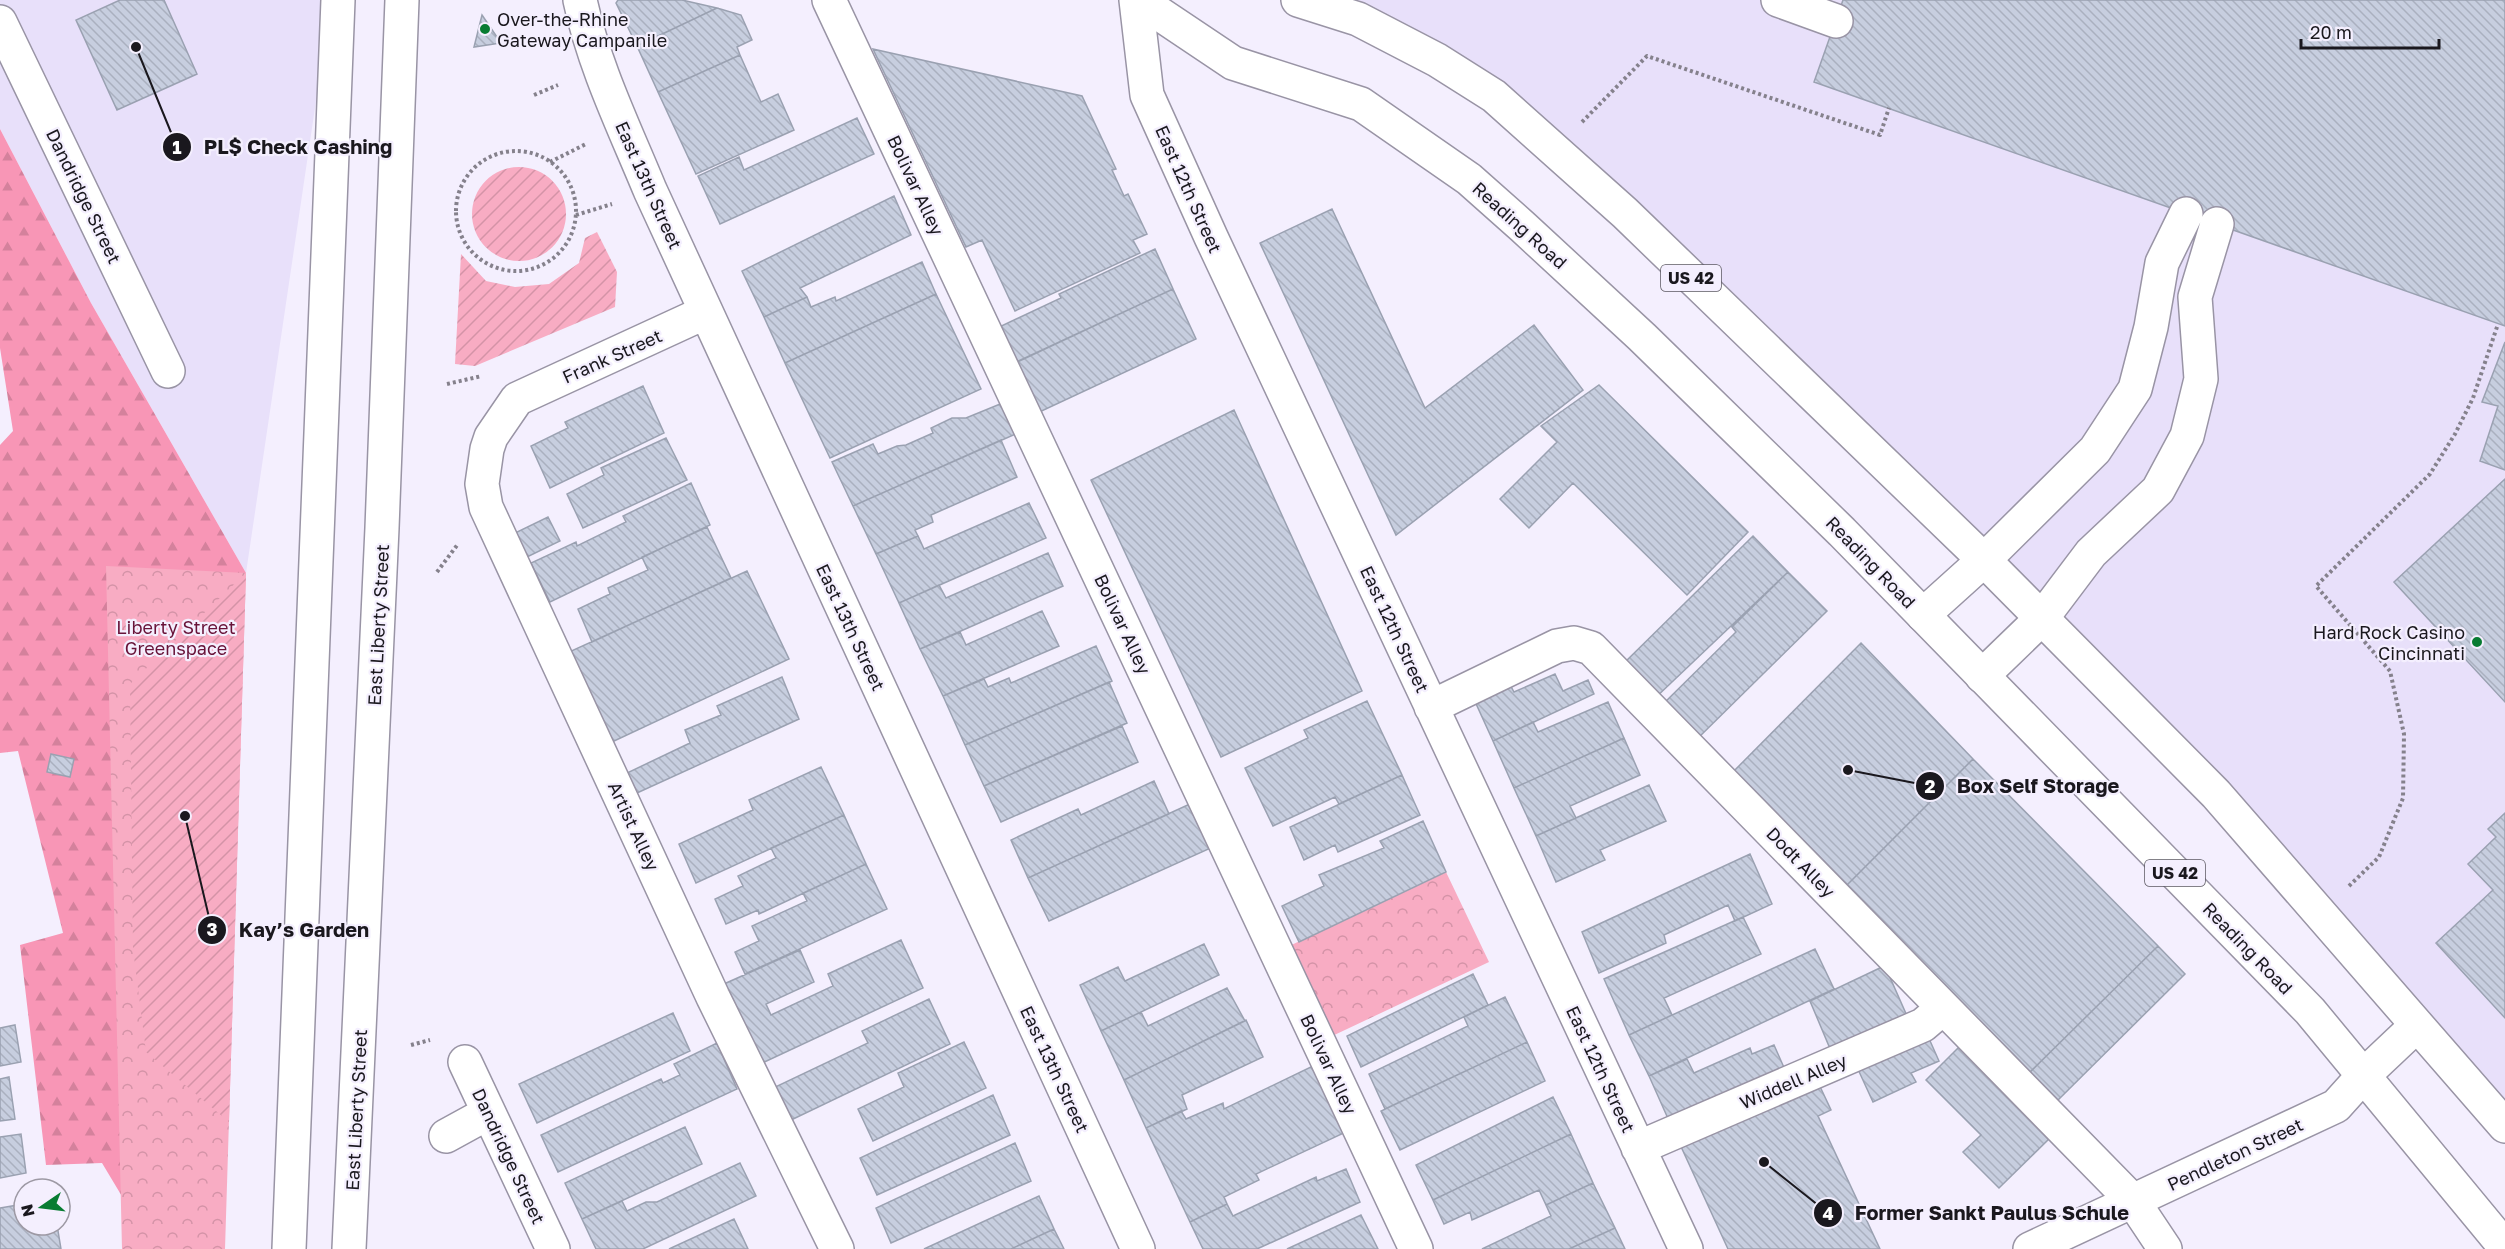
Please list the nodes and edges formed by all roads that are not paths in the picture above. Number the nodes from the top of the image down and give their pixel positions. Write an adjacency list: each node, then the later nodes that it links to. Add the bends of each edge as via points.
1 (338, 0): 31 (main road)
2 (402, 0): 32 (main road, East Liberty Street)
3 (580, 0): 12 (main road, East 13th Street, via 587,34 606,85)
4 (829, 0): 35 (main road, Bolivar Alley)
5 (1138, 0): 16 (main road, Reading Road / US 42, via 1233,63 1361,104 1469,179 1642,337); 19 (main road, East 12th Street, via 1147,95)
6 (1298, 0): 15 (main road, US 42, via 1358,19 1437,60 1494,96 1625,213)
7 (1778, 0): 8 (main road)
8 (1836, 21)
9 (0, 22): 13 (main road, Dandridge Street)
10 (2186, 214): 15 (main road, via 2162,263 2151,327 2134,389 2095,450)
11 (2217, 224): 17 (main road, via 2195,297 2201,379 2187,436 2158,490 2091,553)
12 (706, 312): 14 (main road, Frank Street); 29 (main road, East 13th Street)
13 (168, 371)
14 (517, 399): 34 (main road, Artist Alley, via 487,449 482,484 486,507 713,997)
15 (1984, 560): 16 (main road); 17 (main road, US 42)
16 (1923, 615): 18 (main road, Reading Road / US 42)
17 (2042, 618): 18 (main road); 21 (main road, US 42, via 2216,794)
18 (1982, 676): 23 (main road, Reading Road / US 42, via 2310,1011)
19 (1431, 707): 20 (main road, Dodt Alley, via 1557,646 1591,648); 27 (main road, East 12th Street)
20 (1943, 1008): 27 (main road, Widdell Alley, via 1923,1025); 28 (main road, Dodt Alley)
21 (2416, 1026): 23 (main road, Pendleton Street); 25 (main road, US 42)
22 (465, 1062): 24 (main road, Dandridge Street)
23 (2363, 1076): 28 (main road, Pendleton Street, via 2336,1106); 30 (main road, Reading Road / US 42)
24 (488, 1113): 26 (main road); 33 (main road, Dandridge Street)
25 (2505, 1126)
26 (446, 1136)
27 (1638, 1148): 36 (main road, East 12th Street)
28 (2133, 1201): 37 (main road, Pendleton Street); 38 (main road, Dodt Alley)
29 (1126, 1245)
30 (2505, 1247)
31 (289, 1249)
32 (349, 1249)
33 (553, 1249)
34 (837, 1249)
35 (1416, 1249)
36 (1686, 1249)
37 (2031, 1249)
38 (2164, 1249)

